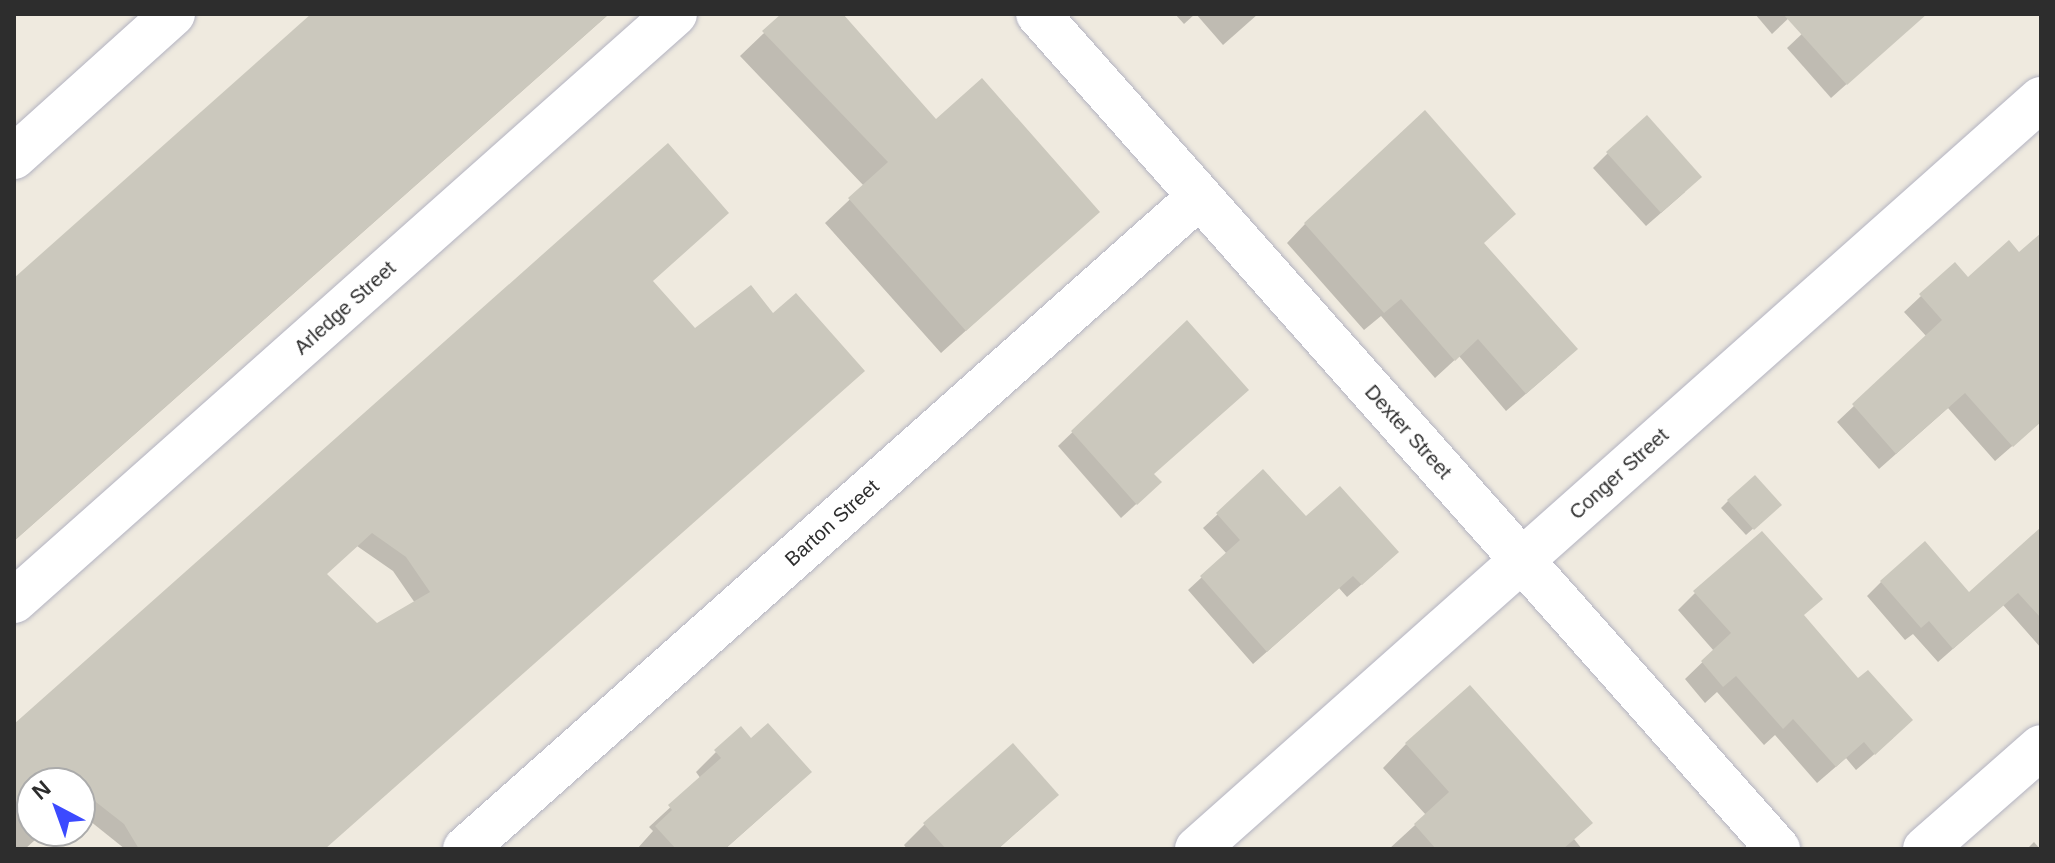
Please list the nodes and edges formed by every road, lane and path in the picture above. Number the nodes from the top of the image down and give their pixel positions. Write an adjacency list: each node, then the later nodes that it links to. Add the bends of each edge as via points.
1 (173, 14): 5 (street)
2 (675, 14): 8 (street, Arledge Street)
3 (1038, 14): 6 (street, Dexter Street)
4 (2041, 99): 7 (street, Conger Street)
5 (14, 157)
6 (1199, 197): 7 (street, Dexter Street); 10 (street, Barton Street)
7 (1522, 559): 11 (street, Conger Street); 12 (street, Dexter Street)
8 (14, 601)
9 (2041, 747): 13 (street)
10 (465, 849)
11 (1197, 849)
12 (1778, 849)
13 (1925, 849)

